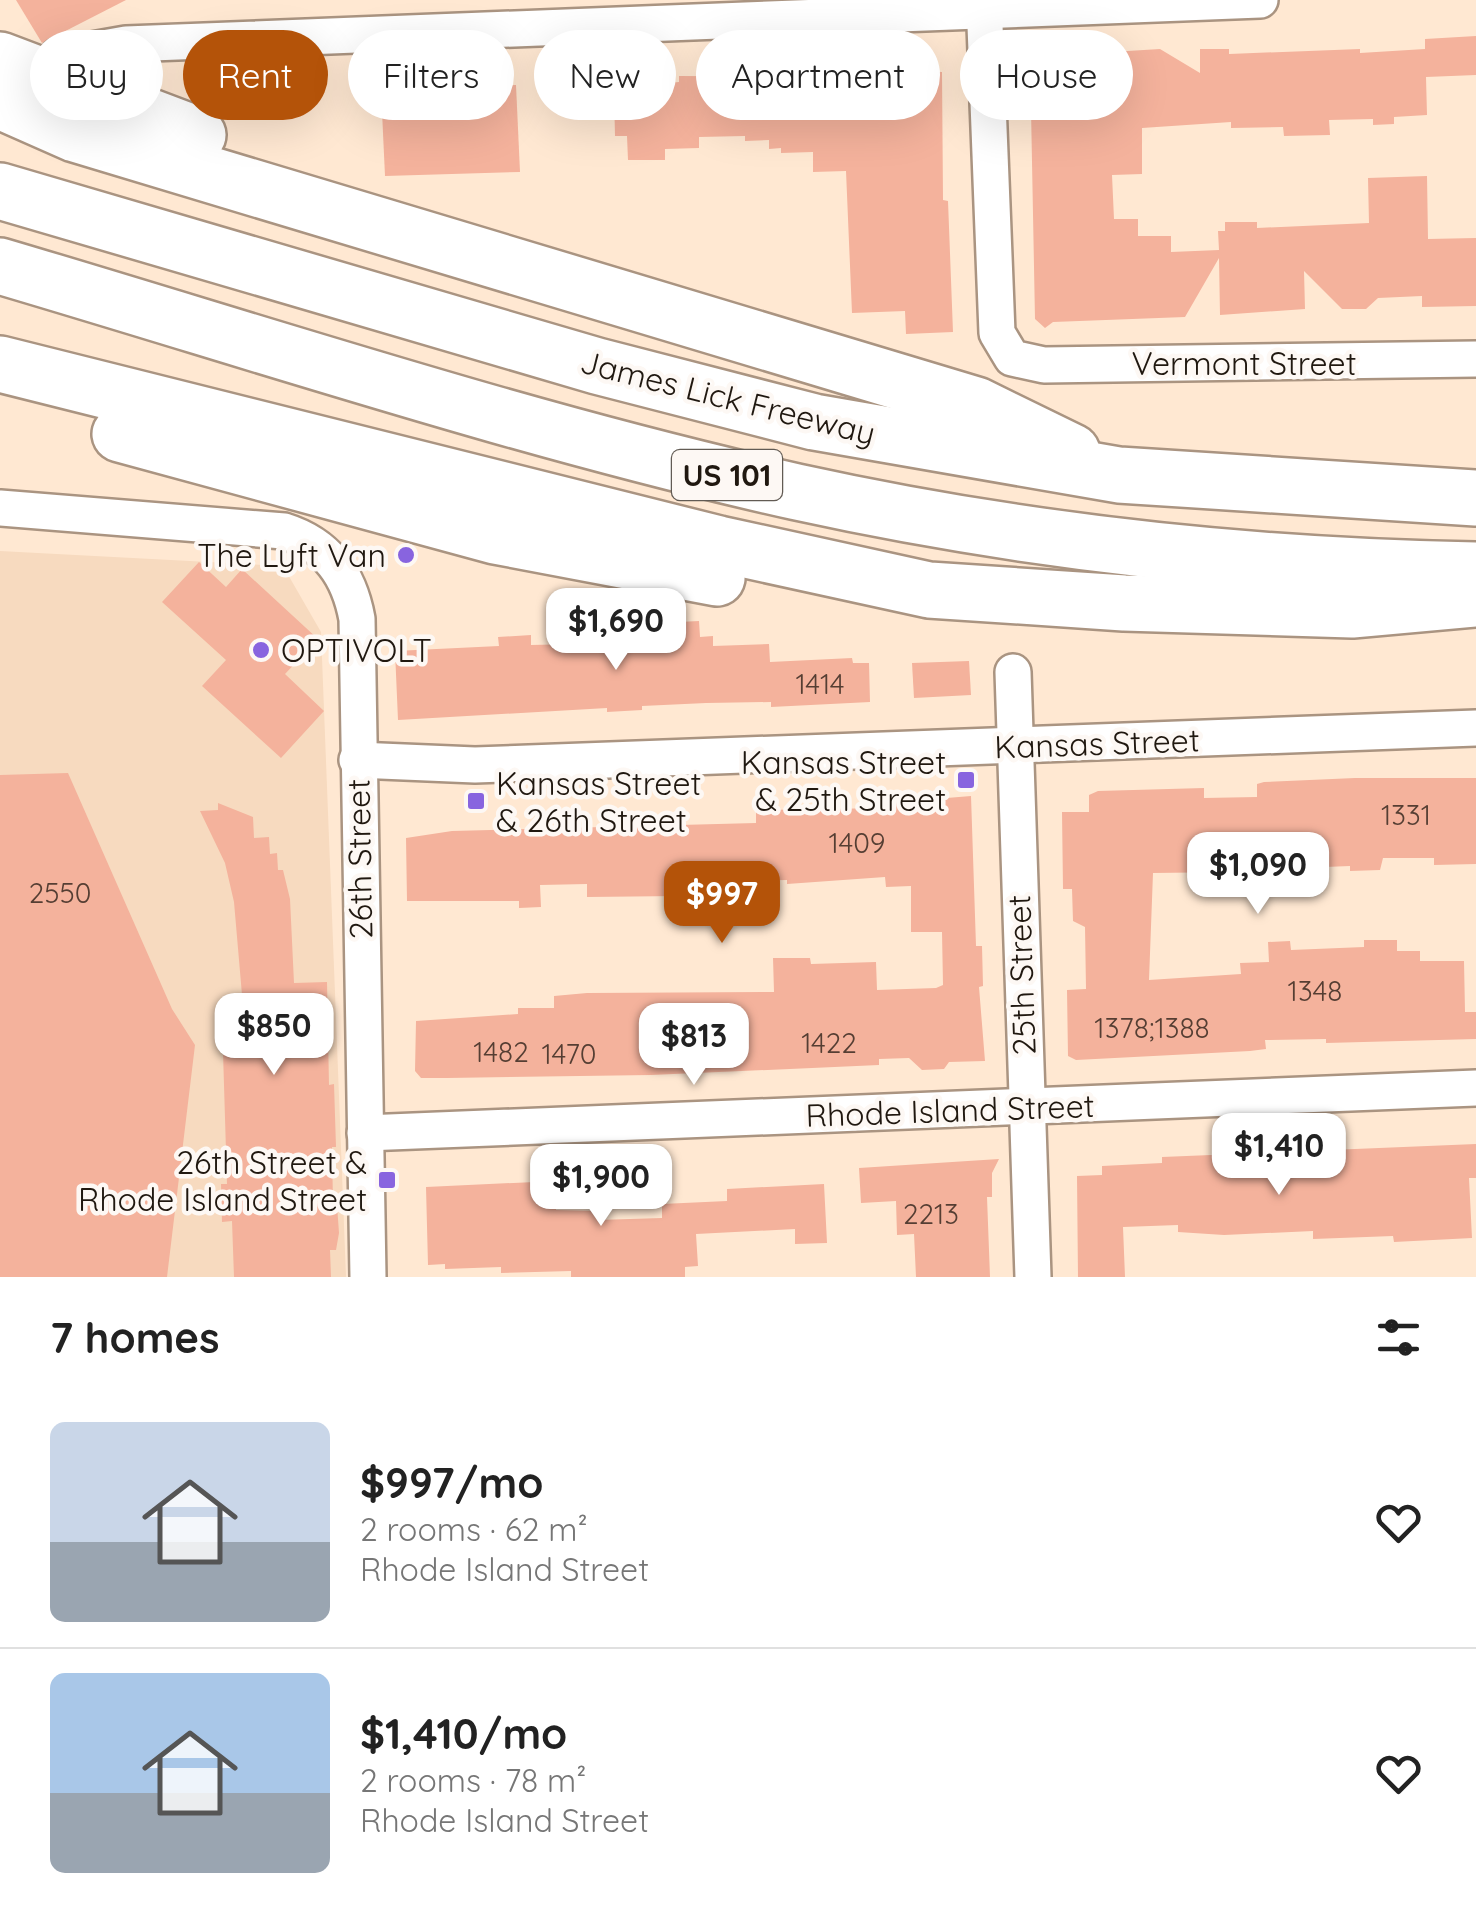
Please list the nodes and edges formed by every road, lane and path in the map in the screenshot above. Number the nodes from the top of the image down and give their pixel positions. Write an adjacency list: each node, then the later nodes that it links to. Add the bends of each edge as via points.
1 (1260, 0): 2 (street)
2 (984, 6): 3 (street); 9 (street, Vermont Street, via 997,333 1012,358 1044,364)
3 (163, 42)
4 (0, 60): 8 (highway)
5 (10, 103): 8 (highway, via 75,134)
6 (5, 193): 12 (highway, James Lick Freeway / US 101, via 731,402 876,435)
7 (0, 266): 15 (highway, US 101, via 631,450 844,502 1173,552)
8 (788, 350): 12 (highway, via 976,405)
9 (1476, 359)
10 (0, 364): 17 (highway, via 786,560 929,590)
11 (0, 400): 17 (highway, via 376,506 593,555 798,591)
12 (1119, 475): 13 (highway, James Lick Freeway / US 101)
13 (1476, 498)
14 (0, 508): 21 (street, 26th Street, via 305,538 348,582 357,620)
15 (1476, 570)
16 (1476, 599): 17 (highway, via 1352,610)
17 (1073, 600)
18 (1012, 672): 20 (street, 25th Street)
19 (1476, 728): 20 (street, Kansas Street)
20 (1015, 747): 21 (street, Kansas Street, via 475,765); 23 (street, 25th Street)
21 (358, 760): 24 (street, 26th Street)
22 (1476, 1088): 23 (street, Rhode Island Street)
23 (1025, 1107): 24 (street, Rhode Island Street); 26 (street, 25th Street)
24 (365, 1133): 25 (street, 26th Street)
25 (368, 1277)
26 (1033, 1277)

